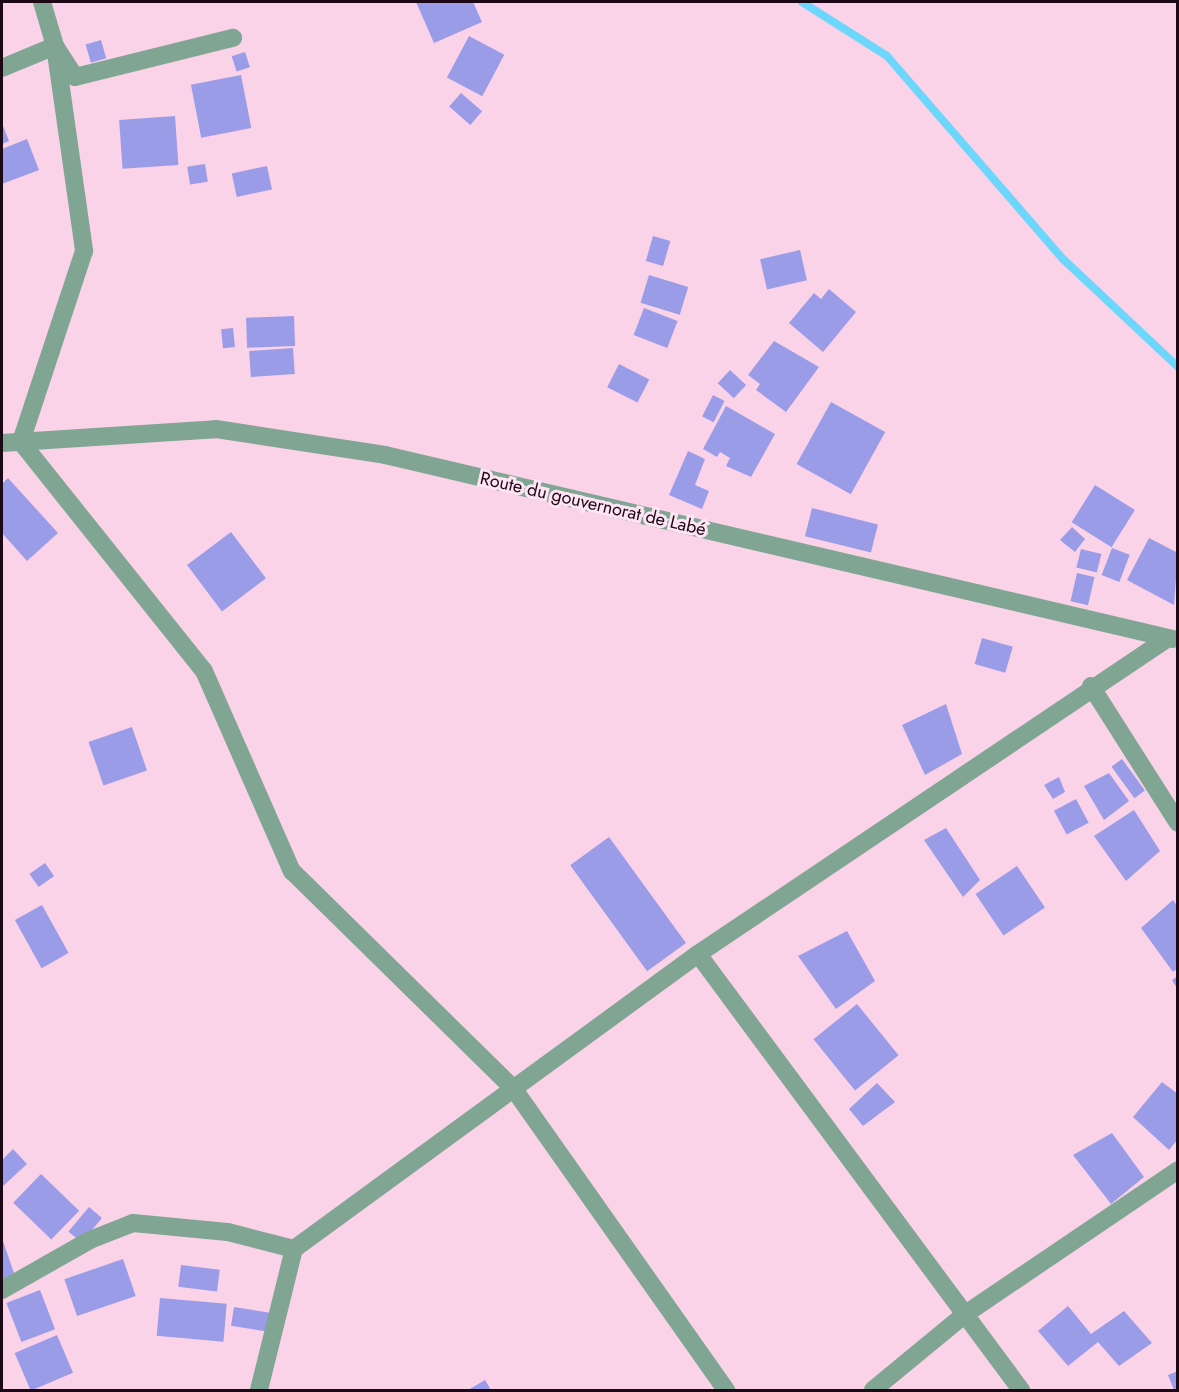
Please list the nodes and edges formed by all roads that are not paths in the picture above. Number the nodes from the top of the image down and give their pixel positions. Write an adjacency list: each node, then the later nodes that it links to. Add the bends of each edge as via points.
1 (42, 2): 3 (street)
2 (233, 38): 3 (street, via 75,76)
3 (55, 46): 4 (street); 5 (street, via 84,251)
4 (2, 68)
5 (21, 442): 6 (street, Route du gouvernorat de Labé); 7 (street, Route du gouvernorat de Labé, via 216,429 385,455); 11 (street, via 204,671 292,870)
6 (2, 443)
7 (1173, 638): 8 (street)
8 (1091, 686): 9 (street); 10 (street)
9 (1178, 823)
10 (698, 954): 11 (street); 15 (street)
11 (513, 1088): 13 (street); 17 (street)
12 (1178, 1170): 15 (street)
13 (294, 1249): 14 (street, via 228,1232 133,1223 90,1240); 16 (street)
14 (2, 1290)
15 (964, 1315): 18 (street); 19 (street)
16 (259, 1390)
17 (726, 1390)
18 (873, 1390)
19 (1022, 1390)

